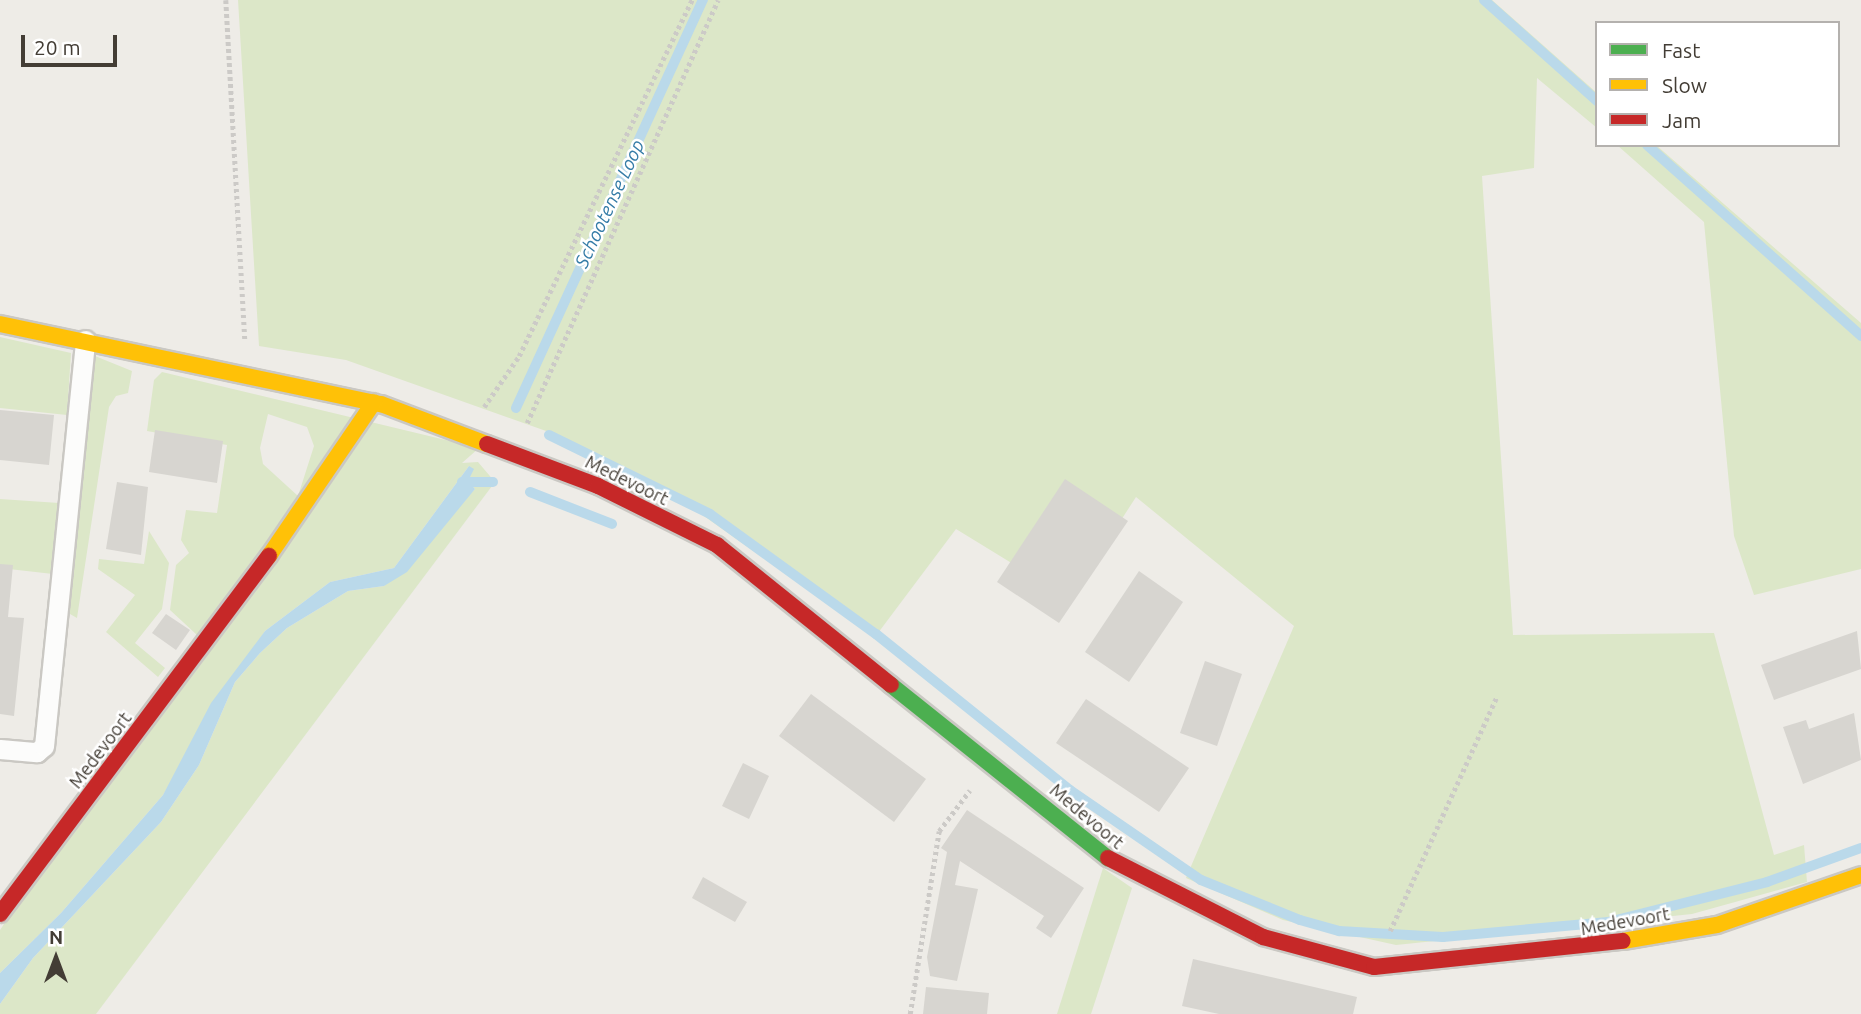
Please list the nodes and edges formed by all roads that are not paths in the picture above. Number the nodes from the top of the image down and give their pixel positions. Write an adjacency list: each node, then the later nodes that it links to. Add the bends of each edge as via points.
1 (0, 324): 2 (street, Medevoort)
2 (85, 340): 3 (street, Medevoort); 4 (lane, via 44,746 37,752)
3 (374, 402): 5 (street, Medevoort, via 514,449 717,545 992,761 1122,870 1263,937 1374,967 1573,950 1717,925); 6 (street, Medevoort, via 296,520)
4 (0, 749)
5 (1861, 875)
6 (0, 914)

